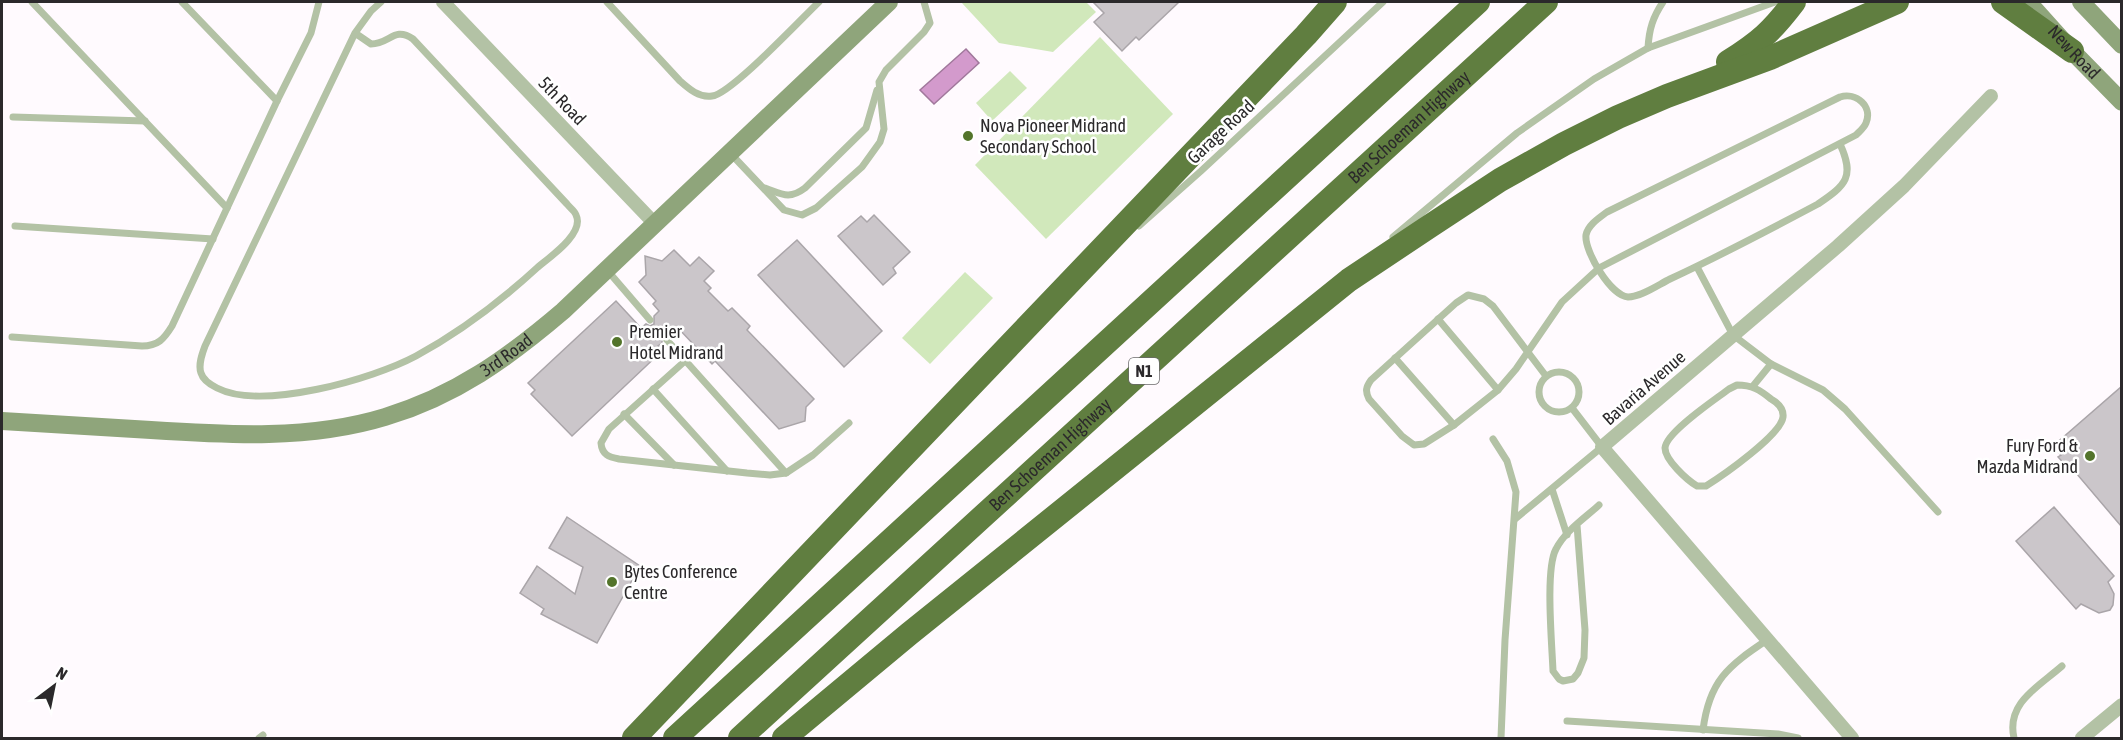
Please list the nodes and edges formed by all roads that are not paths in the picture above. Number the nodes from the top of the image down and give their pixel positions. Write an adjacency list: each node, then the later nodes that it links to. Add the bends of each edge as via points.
1 (32, 2): 31 (lane)
2 (182, 2): 28 (lane)
3 (320, 2): 28 (lane, via 311,33)
4 (381, 2): 21 (lane)
5 (443, 2): 36 (street, 5th Road)
6 (607, 2): 7 (lane, via 680,81 703,96 714,97 732,85)
7 (819, 2)
8 (889, 2): 33 (street, 3rd Road)
9 (924, 2): 25 (lane, via 930,23)
10 (1335, 2): 46 (highway)
11 (1383, 2): 38 (lane, Garage Road)
12 (1478, 2): 83 (highway, N1)
13 (1546, 2): 84 (highway, Ben Schoeman Highway / N1)
14 (1663, 2): 23 (lane, via 1654,15)
15 (1775, 2): 23 (lane)
16 (1794, 2): 26 (highway, via 1774,28 1750,49)
17 (1897, 2): 26 (highway, via 1770,58)
18 (2003, 2): 24 (highway)
19 (2028, 2): 24 (street, New Road)
20 (2081, 2): 22 (street)
21 (355, 33): 21 (lane, via 205,346 201,374 225,392 278,395 319,389 414,357 459,331 520,284 572,237 578,225 567,204 413,39 399,33 371,44)
22 (2121, 45)
23 (1648, 48): 41 (lane, via 1548,110)
24 (2072, 51): 29 (street, New Road)
25 (879, 82): 34 (lane, via 866,128 805,188 795,195 785,195); 34 (lane, via 884,129 880,142 862,167 816,208 802,215 784,210)
26 (1667, 96): 47 (highway, via 1564,144 1500,180)
27 (1991, 96): 50 (street, Bavaria Avenue, via 1904,186)
28 (277, 100): 35 (lane)
29 (2121, 102)
30 (13, 117): 31 (lane)
31 (145, 121): 35 (lane)
32 (1840, 144): 43 (lane, via 1848,174 1835,193); 44 (lane); 44 (lane, via 1856,135 1868,116 1861,100 1851,95 1607,212 1590,227 1586,237)
33 (730, 153): 34 (lane); 36 (street, 3rd Road)
34 (762, 187)
35 (227, 208): 40 (lane)
36 (655, 225): 45 (street, 3rd Road)
37 (15, 226): 40 (lane)
38 (1133, 231)
39 (1125, 238): 46 (lane)
40 (213, 239): 51 (lane, via 172,326 156,345)
41 (1389, 241)
42 (1376, 252): 47 (lane)
43 (1697, 267): 44 (lane, via 1626,297 1614,291); 50 (lane)
44 (1599, 268): 53 (lane, via 1562,302)
45 (607, 270): 49 (lane); 63 (street, 3rd Road, via 522,346 479,375 425,402 372,420 333,429 255,434)
46 (1074, 278): 82 (highway)
47 (1350, 280): 85 (highway)
48 (1438, 319): 53 (lane, via 1464,297 1476,295 1493,306); 54 (lane); 60 (lane)
49 (650, 320)
50 (1733, 335): 56 (lane); 67 (street, Bavaria Avenue)
51 (12, 337)
52 (666, 339): 55 (lane)
53 (1528, 352): 57 (lane); 60 (lane)
54 (1395, 358): 65 (lane); 65 (lane, via 1367,387 1366,393 1382,414 1402,436 1418,446)
55 (684, 361): 59 (lane); 70 (lane)
56 (1772, 364): 58 (lane); 73 (lane, via 1823,390 1845,409)
57 (1546, 376): 61 (lane, via 1539,395 1546,407 1559,412); 61 (lane, via 1560,371 1578,382 1580,396)
58 (1753, 386): 58 (lane, via 1729,388 1677,430 1666,444 1668,457 1697,486 1706,486 1716,479 1781,424 1784,415 1779,404)
59 (653, 389): 62 (lane); 69 (lane)
60 (1498, 390): 65 (lane)
61 (1572, 408): 67 (lane)
62 (624, 414): 68 (lane); 68 (lane, via 604,438 604,453 619,459)
63 (2, 421)
64 (849, 423): 70 (lane)
65 (1454, 425)
66 (1493, 439): 74 (lane, via 1513,478)
67 (1602, 447): 71 (lane); 77 (street, Bavaria Avenue)
68 (674, 465): 69 (lane)
69 (727, 471): 70 (lane)
70 (786, 473)
71 (1552, 489): 74 (lane); 76 (lane)
72 (1599, 505): 75 (lane)
73 (1938, 512)
74 (1515, 519): 86 (lane)
75 (1577, 525): 76 (lane); 76 (lane, via 1584,658 1573,679 1563,681 1553,671 1551,581 1552,558)
76 (1567, 534)
77 (1767, 640): 81 (lane, via 1740,658 1720,679 1706,708); 88 (street, Bavaria Avenue)
78 (2062, 666): 89 (lane, via 2018,706 2012,725)
79 (2121, 705): 90 (street)
80 (1567, 722): 81 (lane)
81 (1703, 730): 87 (lane)
82 (634, 738)
83 (675, 738)
84 (740, 738)
85 (784, 738)
86 (1501, 738)
87 (1798, 738)
88 (1852, 738)
89 (2014, 738)
90 (2082, 738)

